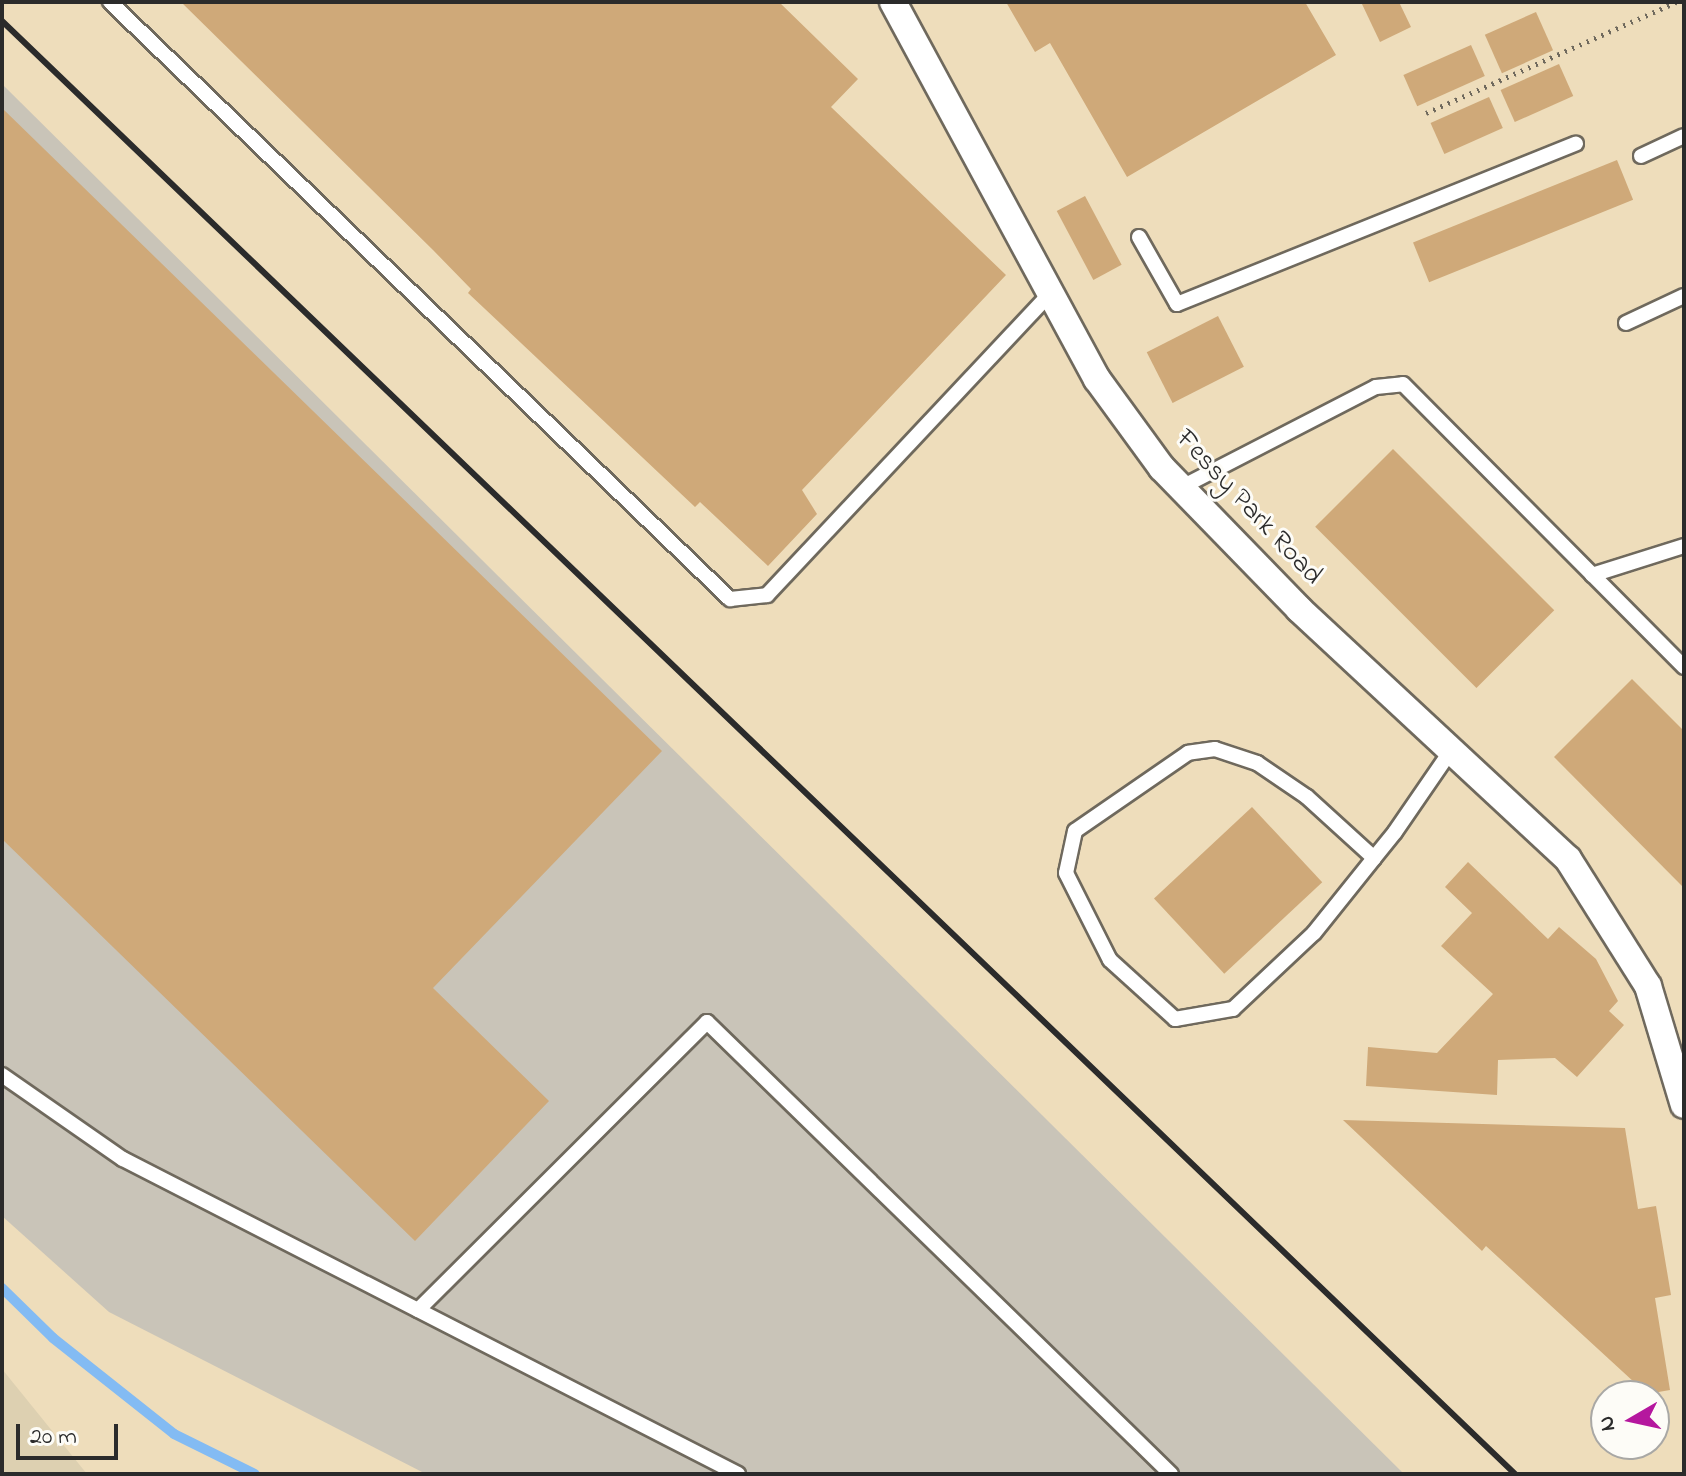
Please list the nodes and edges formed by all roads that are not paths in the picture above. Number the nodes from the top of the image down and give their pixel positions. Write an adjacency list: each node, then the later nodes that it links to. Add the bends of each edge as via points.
1 (110, 2): 7 (lane, via 730,599 767,595)
2 (893, 2): 7 (street, Fessy Park Road)
3 (1684, 136): 5 (lane)
4 (1576, 144): 6 (lane, via 1177,304)
5 (1641, 156)
6 (1139, 237)
7 (1052, 292): 10 (street, Fessy Park Road, via 1097,379)
8 (1684, 296): 9 (lane)
9 (1626, 323)
10 (1180, 488): 12 (lane, via 1376,387 1403,384); 14 (street, Fessy Park Road, via 1299,609)
11 (1684, 546): 12 (lane)
12 (1592, 575): 13 (lane)
13 (1684, 667)
14 (1452, 749): 15 (lane); 17 (street, Fessy Park Road, via 1568,859 1648,986)
15 (1374, 858): 15 (lane, via 1314,933 1233,1009 1175,1019 1110,960 1066,873 1075,831 1188,753 1215,749 1257,763 1307,797)
16 (2, 1075): 18 (lane, via 123,1159)
17 (1684, 1105)
18 (418, 1310): 19 (lane); 20 (lane, via 707,1022)
19 (738, 1474)
20 (1171, 1474)

